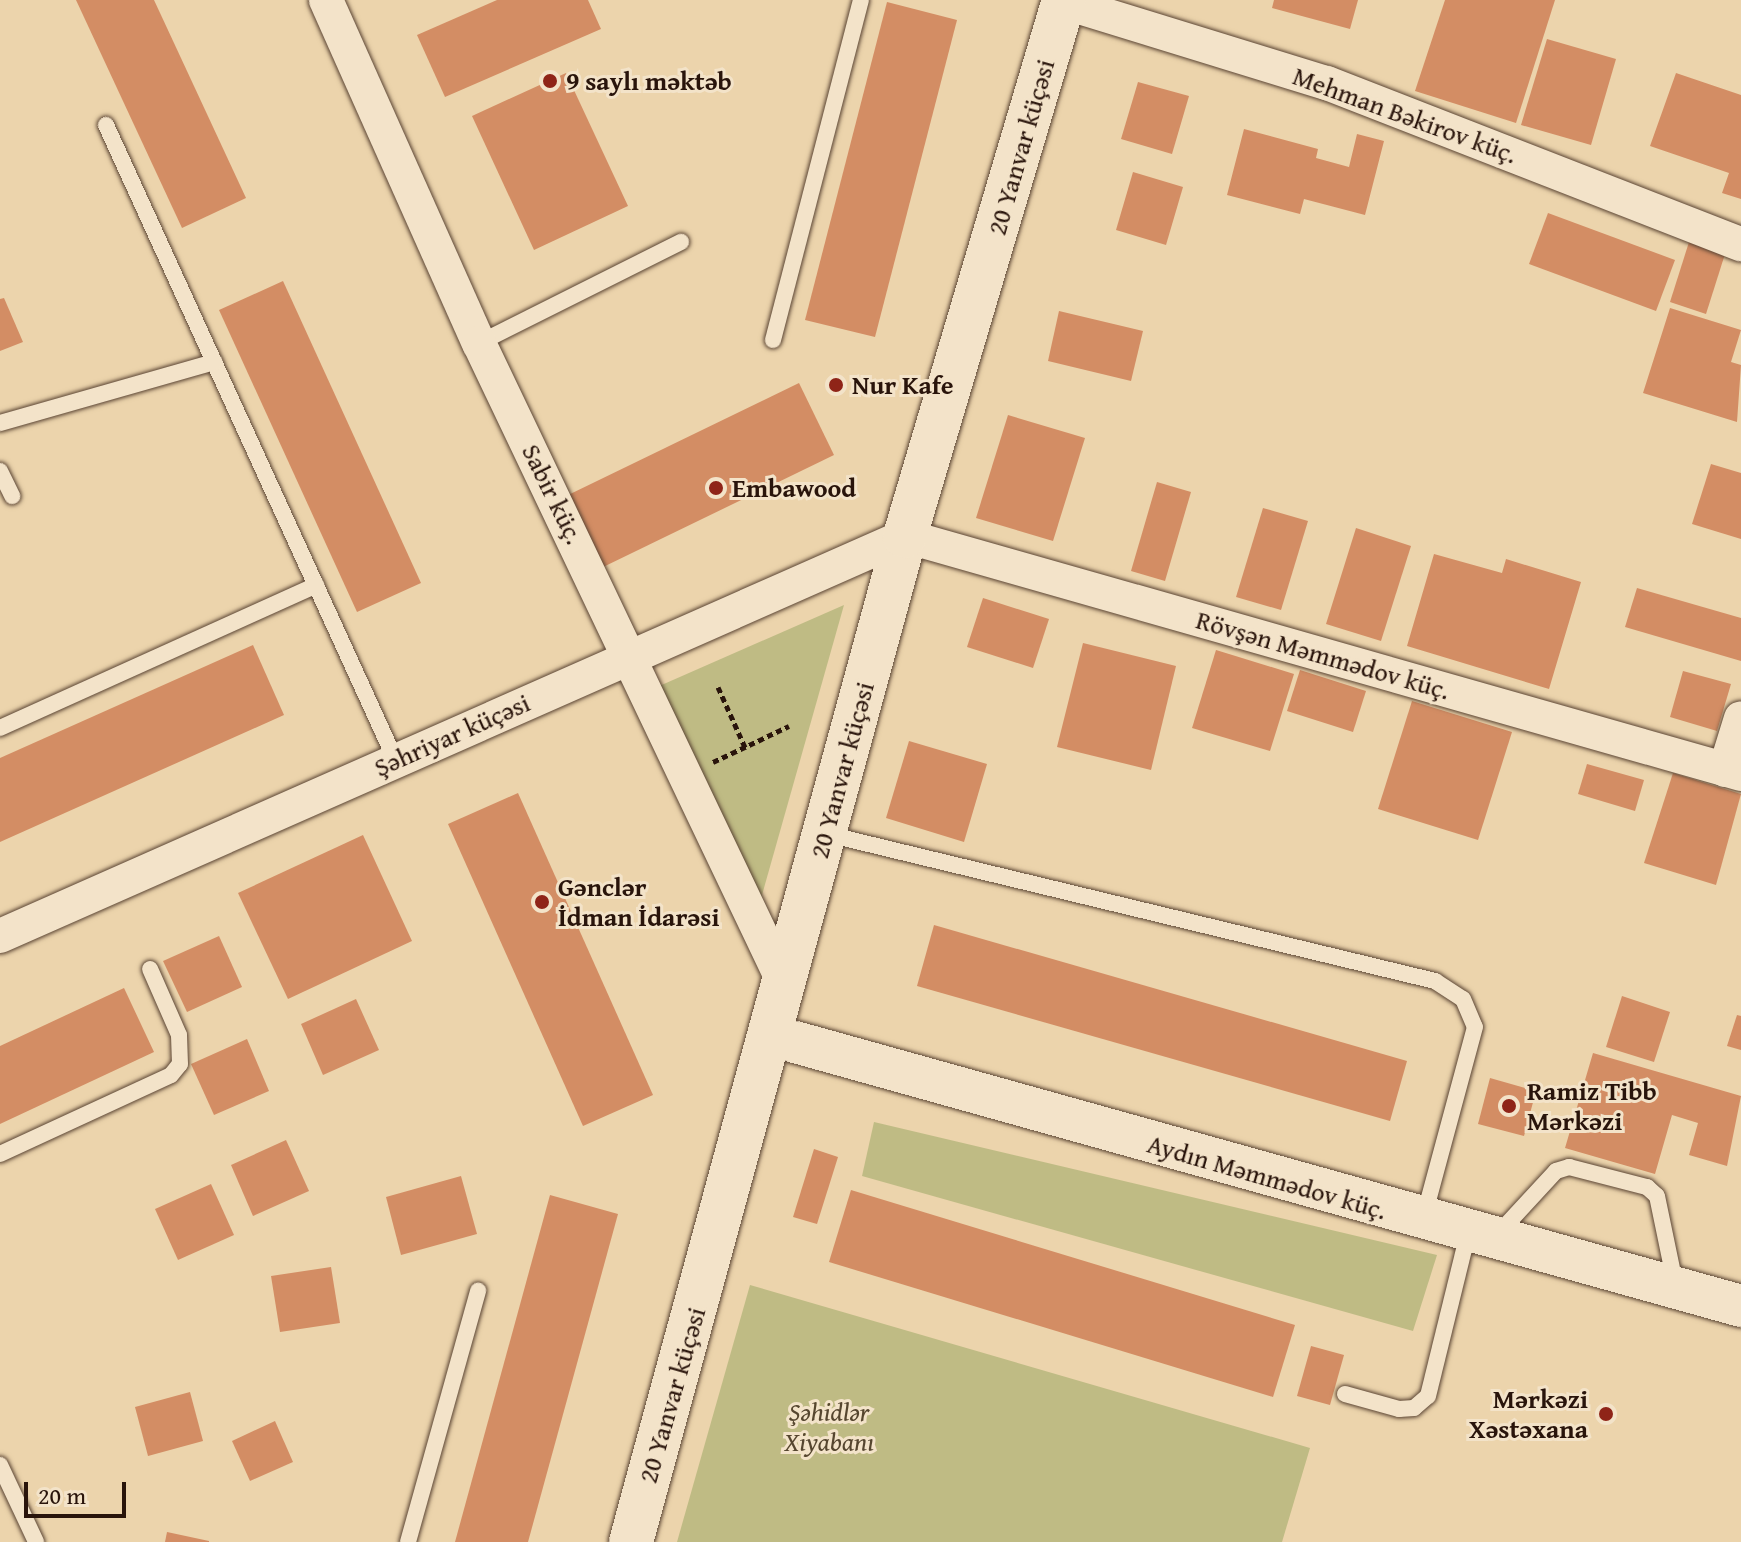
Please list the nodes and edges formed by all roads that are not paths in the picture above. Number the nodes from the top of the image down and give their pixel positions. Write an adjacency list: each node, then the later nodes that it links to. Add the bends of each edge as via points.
1 (326, 0): 8 (street, Sabir küç.)
2 (861, 0): 7 (lane)
3 (1064, 1): 6 (street, Mehman Bəkirov küç., via 1327,83); 13 (main road, 20 Yanvar küçəsi)
4 (106, 125): 9 (lane)
5 (681, 242): 8 (lane)
6 (1741, 244)
7 (773, 340)
8 (479, 343): 15 (street, Sabir küç.)
9 (214, 362): 10 (lane); 14 (lane)
10 (0, 423)
11 (0, 471): 12 (lane)
12 (12, 496)
13 (905, 536): 15 (street, Şəhriyar küçəsi); 19 (street, Rövşən Məmmədov küç.); 20 (main road, 20 Yanvar küçəsi)
14 (316, 585): 17 (lane); 18 (lane)
15 (632, 656): 18 (street, Şəhriyar küçəsi); 23 (street, Sabir küç.)
16 (1741, 718): 19 (street)
17 (0, 728)
18 (395, 759): 21 (street, Şəhriyar küçəsi)
19 (1733, 772)
20 (825, 833): 23 (main road, 20 Yanvar küçəsi); 26 (lane, via 1435,981 1463,999 1475,1027)
21 (0, 936)
22 (150, 969): 25 (lane, via 179,1035 180,1064 171,1075)
23 (785, 985): 35 (main road, 20 Yanvar küçəsi)
24 (795, 1042): 26 (street, Aydın Məmmədov küç.)
25 (0, 1154)
26 (1423, 1221): 27 (street, Aydın Məmmədov küç.)
27 (1480, 1237): 28 (street, Aydın Məmmədov küç.); 28 (lane, via 1556,1171 1569,1167 1647,1187 1657,1196); 31 (lane, via 1428,1396 1414,1408 1399,1409)
28 (1676, 1289): 30 (street, Aydın Məmmədov küç.)
29 (478, 1291): 34 (lane)
30 (1741, 1306)
31 (1345, 1394)
32 (0, 1465): 33 (lane)
33 (36, 1542)
34 (408, 1542)
35 (631, 1542)

